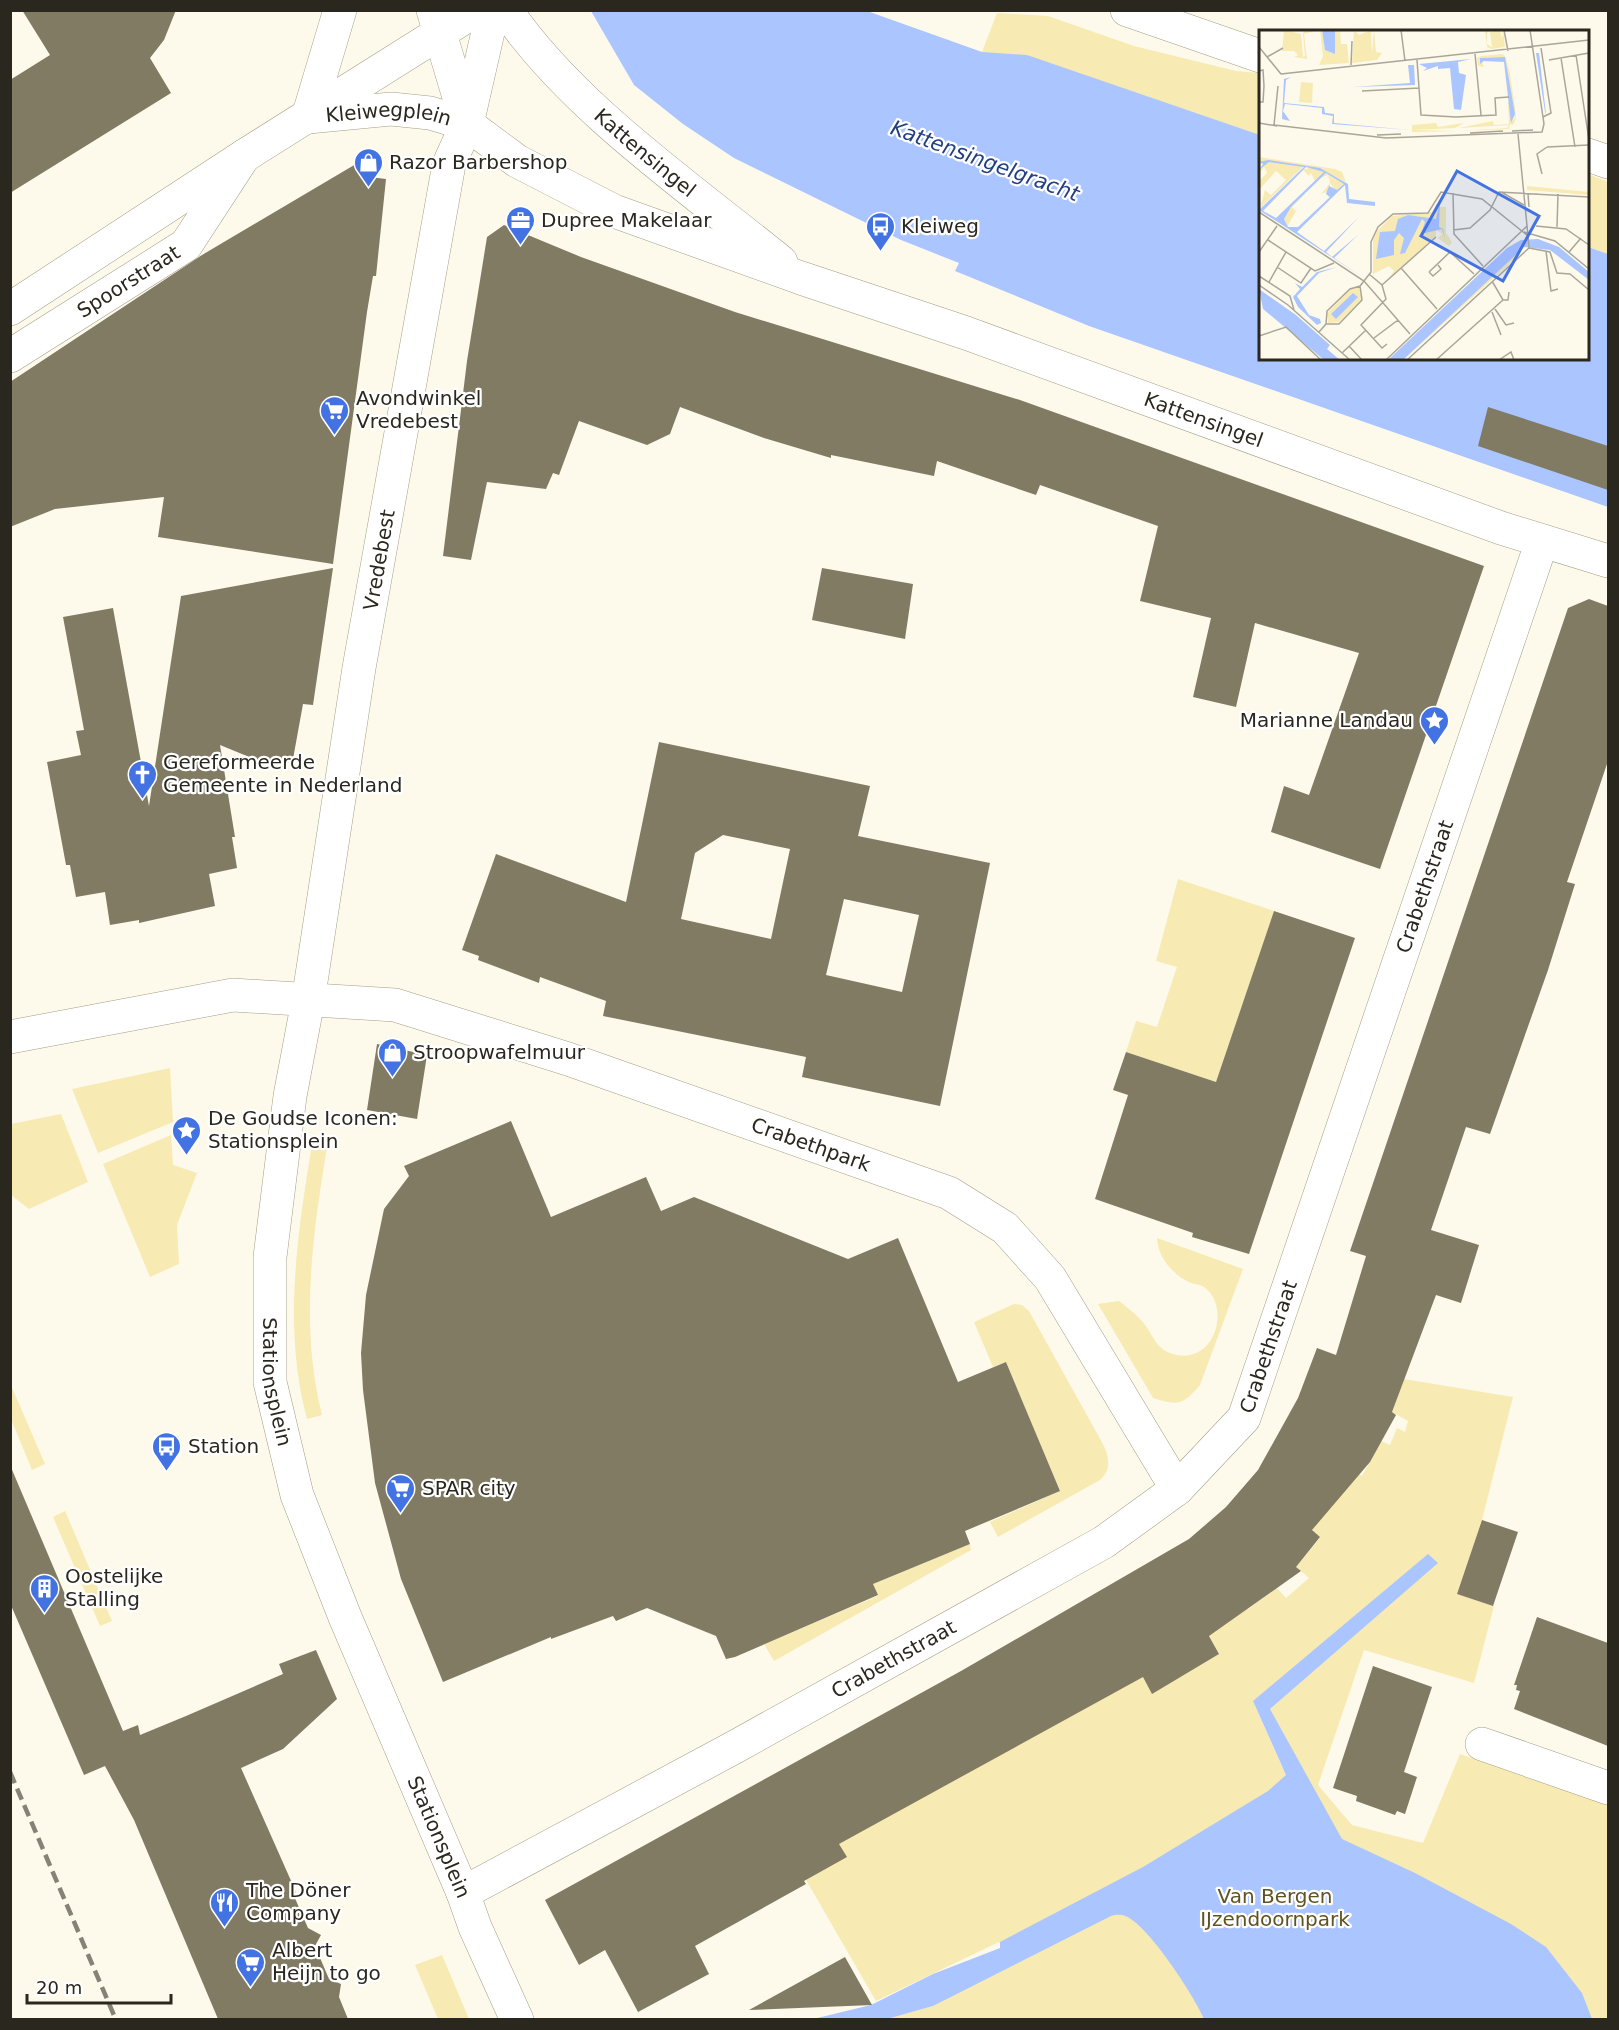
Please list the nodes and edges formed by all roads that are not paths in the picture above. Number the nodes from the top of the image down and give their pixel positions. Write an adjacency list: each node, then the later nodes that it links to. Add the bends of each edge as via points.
1 (340, 10): 8 (street, Kleiwegplein)
2 (476, 10): 6 (street, Kleiwegplein)
3 (493, 10): 9 (street, Kleiwegplein)
4 (506, 10): 13 (street, Kattensingel, via 524,37 602,116)
5 (1127, 10): 7 (street)
6 (436, 22): 8 (street, Kleiwegplein); 9 (street, Kleiwegplein)
7 (1259, 56)
8 (308, 117): 9 (street, Kleiwegplein, via 391,109 430,113); 11 (street, Spoorstraat)
9 (467, 124): 13 (street, Kattensingel, via 517,161 614,211); 18 (street, Vredebest, via 449,164 440,208 359,668)
10 (1589, 155): 12 (street)
11 (244, 156): 14 (street, Spoorstraat); 15 (street, Spoorstraat, via 186,245)
12 (1608, 162)
13 (801, 278): 16 (street, Kattensingel, via 966,333)
14 (10, 309)
15 (10, 356)
16 (1542, 542): 17 (street, Kattensingel); 20 (street, Crabethstraat, via 1244,1418)
17 (1608, 561)
18 (308, 1001): 19 (street, via 233,995); 20 (street, Crabethpark, via 394,1005 568,1059 949,1193 1005,1228 1050,1278); 23 (street, Stationsplein, via 290,1096 270,1257 270,1382 297,1496)
19 (10, 1037)
20 (1177, 1489): 23 (street, Crabethstraat, via 1094,1547 733,1749)
21 (1482, 1744): 22 (street)
22 (1608, 1788)
23 (463, 1893): 24 (street, Stationsplein)
24 (517, 2019)

